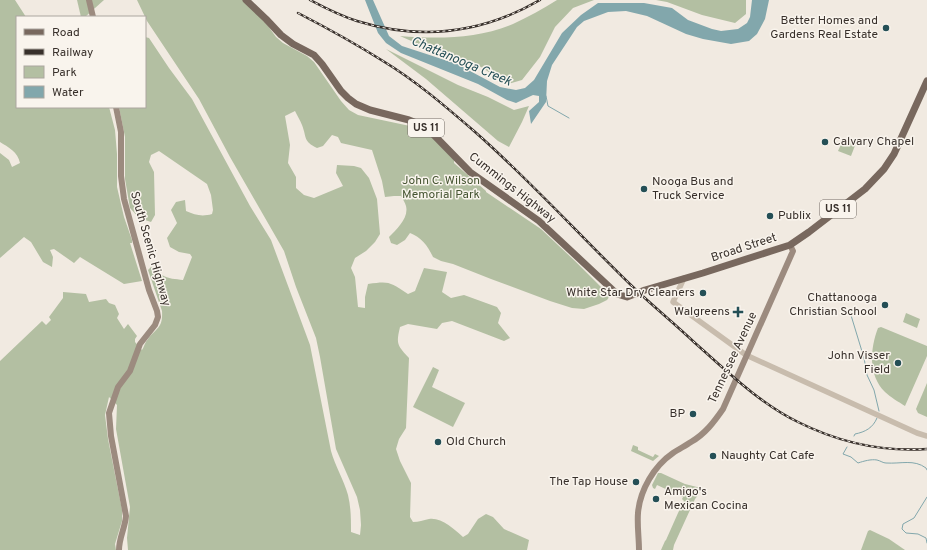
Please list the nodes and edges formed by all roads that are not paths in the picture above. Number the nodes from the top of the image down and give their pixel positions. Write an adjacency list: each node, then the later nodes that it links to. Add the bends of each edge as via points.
1 (88, 0): 3 (main road)
2 (246, 0): 8 (main road, Cummings Highway / US 11, via 281,35 314,55 348,98 370,110 409,120 430,131 470,172 538,221 617,294 627,296)
3 (93, 16)
4 (927, 81): 6 (main road, Broad Street / US 11, via 894,154 884,169 864,189)
5 (116, 108): 11 (main road, South Scenic Highway, via 124,199 158,317 140,344 130,371 118,387 109,413 126,516)
6 (790, 245): 7 (main road, Broad Street / US 11); 9 (main road, Tennessee Avenue, via 794,251)
7 (684, 278): 8 (main road, Broad Street / US 11); 9 (street, via 673,302)
8 (655, 287)
9 (746, 355): 10 (street); 12 (main road, Tennessee Avenue, via 723,409 713,423 700,436 666,458 649,481 638,513)
10 (927, 436)
11 (119, 550)
12 (639, 550)

